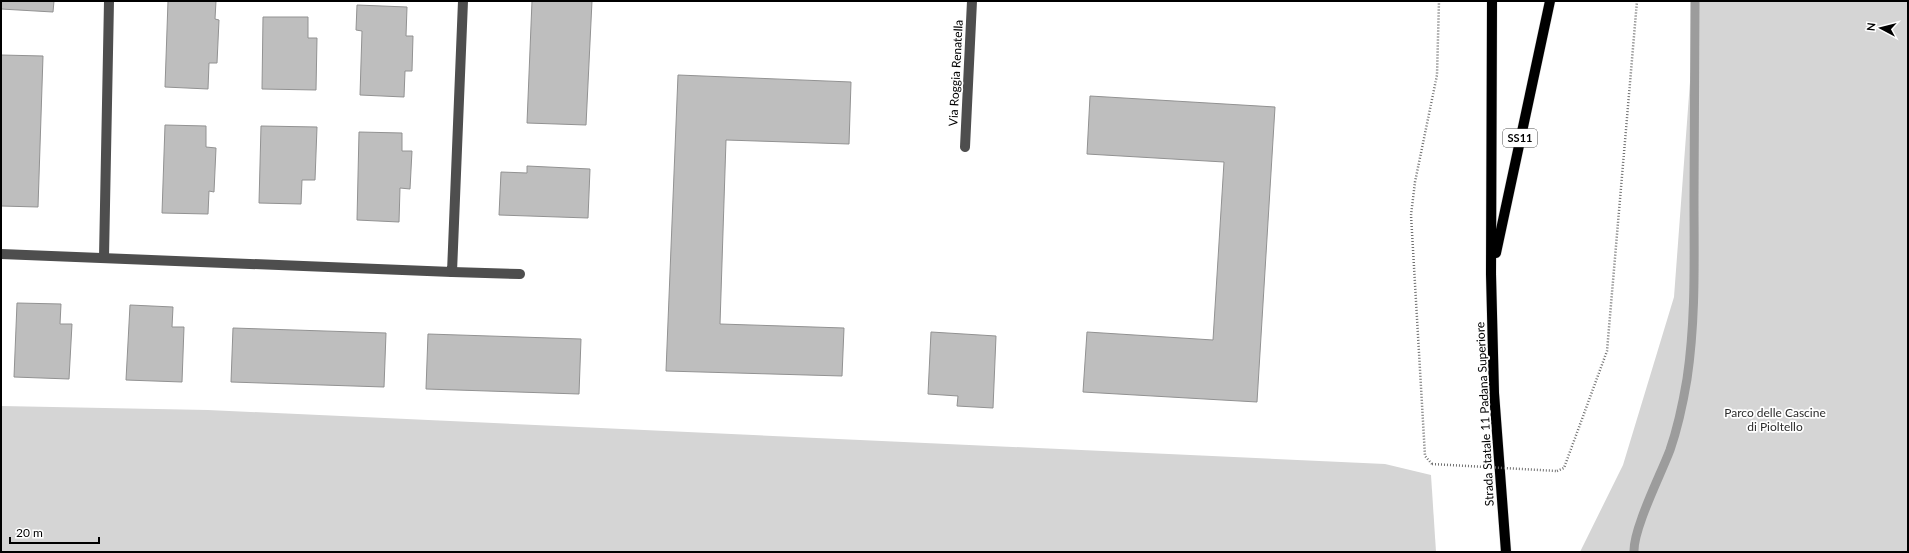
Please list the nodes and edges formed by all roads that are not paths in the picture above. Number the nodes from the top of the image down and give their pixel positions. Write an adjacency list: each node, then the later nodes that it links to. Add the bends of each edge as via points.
1 (109, 1): 8 (lane)
2 (463, 1): 9 (lane)
3 (972, 1): 6 (lane, Via Roggia Renatella)
4 (1492, 1): 11 (main road, Strada Statale 11 Padana Superiore / SS11)
5 (1550, 1): 11 (main road, Strada Statale 11 Padana Superiore / SS11)
6 (965, 147)
7 (1, 254): 8 (lane)
8 (104, 256): 9 (lane)
9 (452, 272): 10 (lane)
10 (520, 274)
11 (1491, 274): 12 (main road, Strada Statale 11 Padana Superiore / SS11, via 1494,393)
12 (1506, 552)

